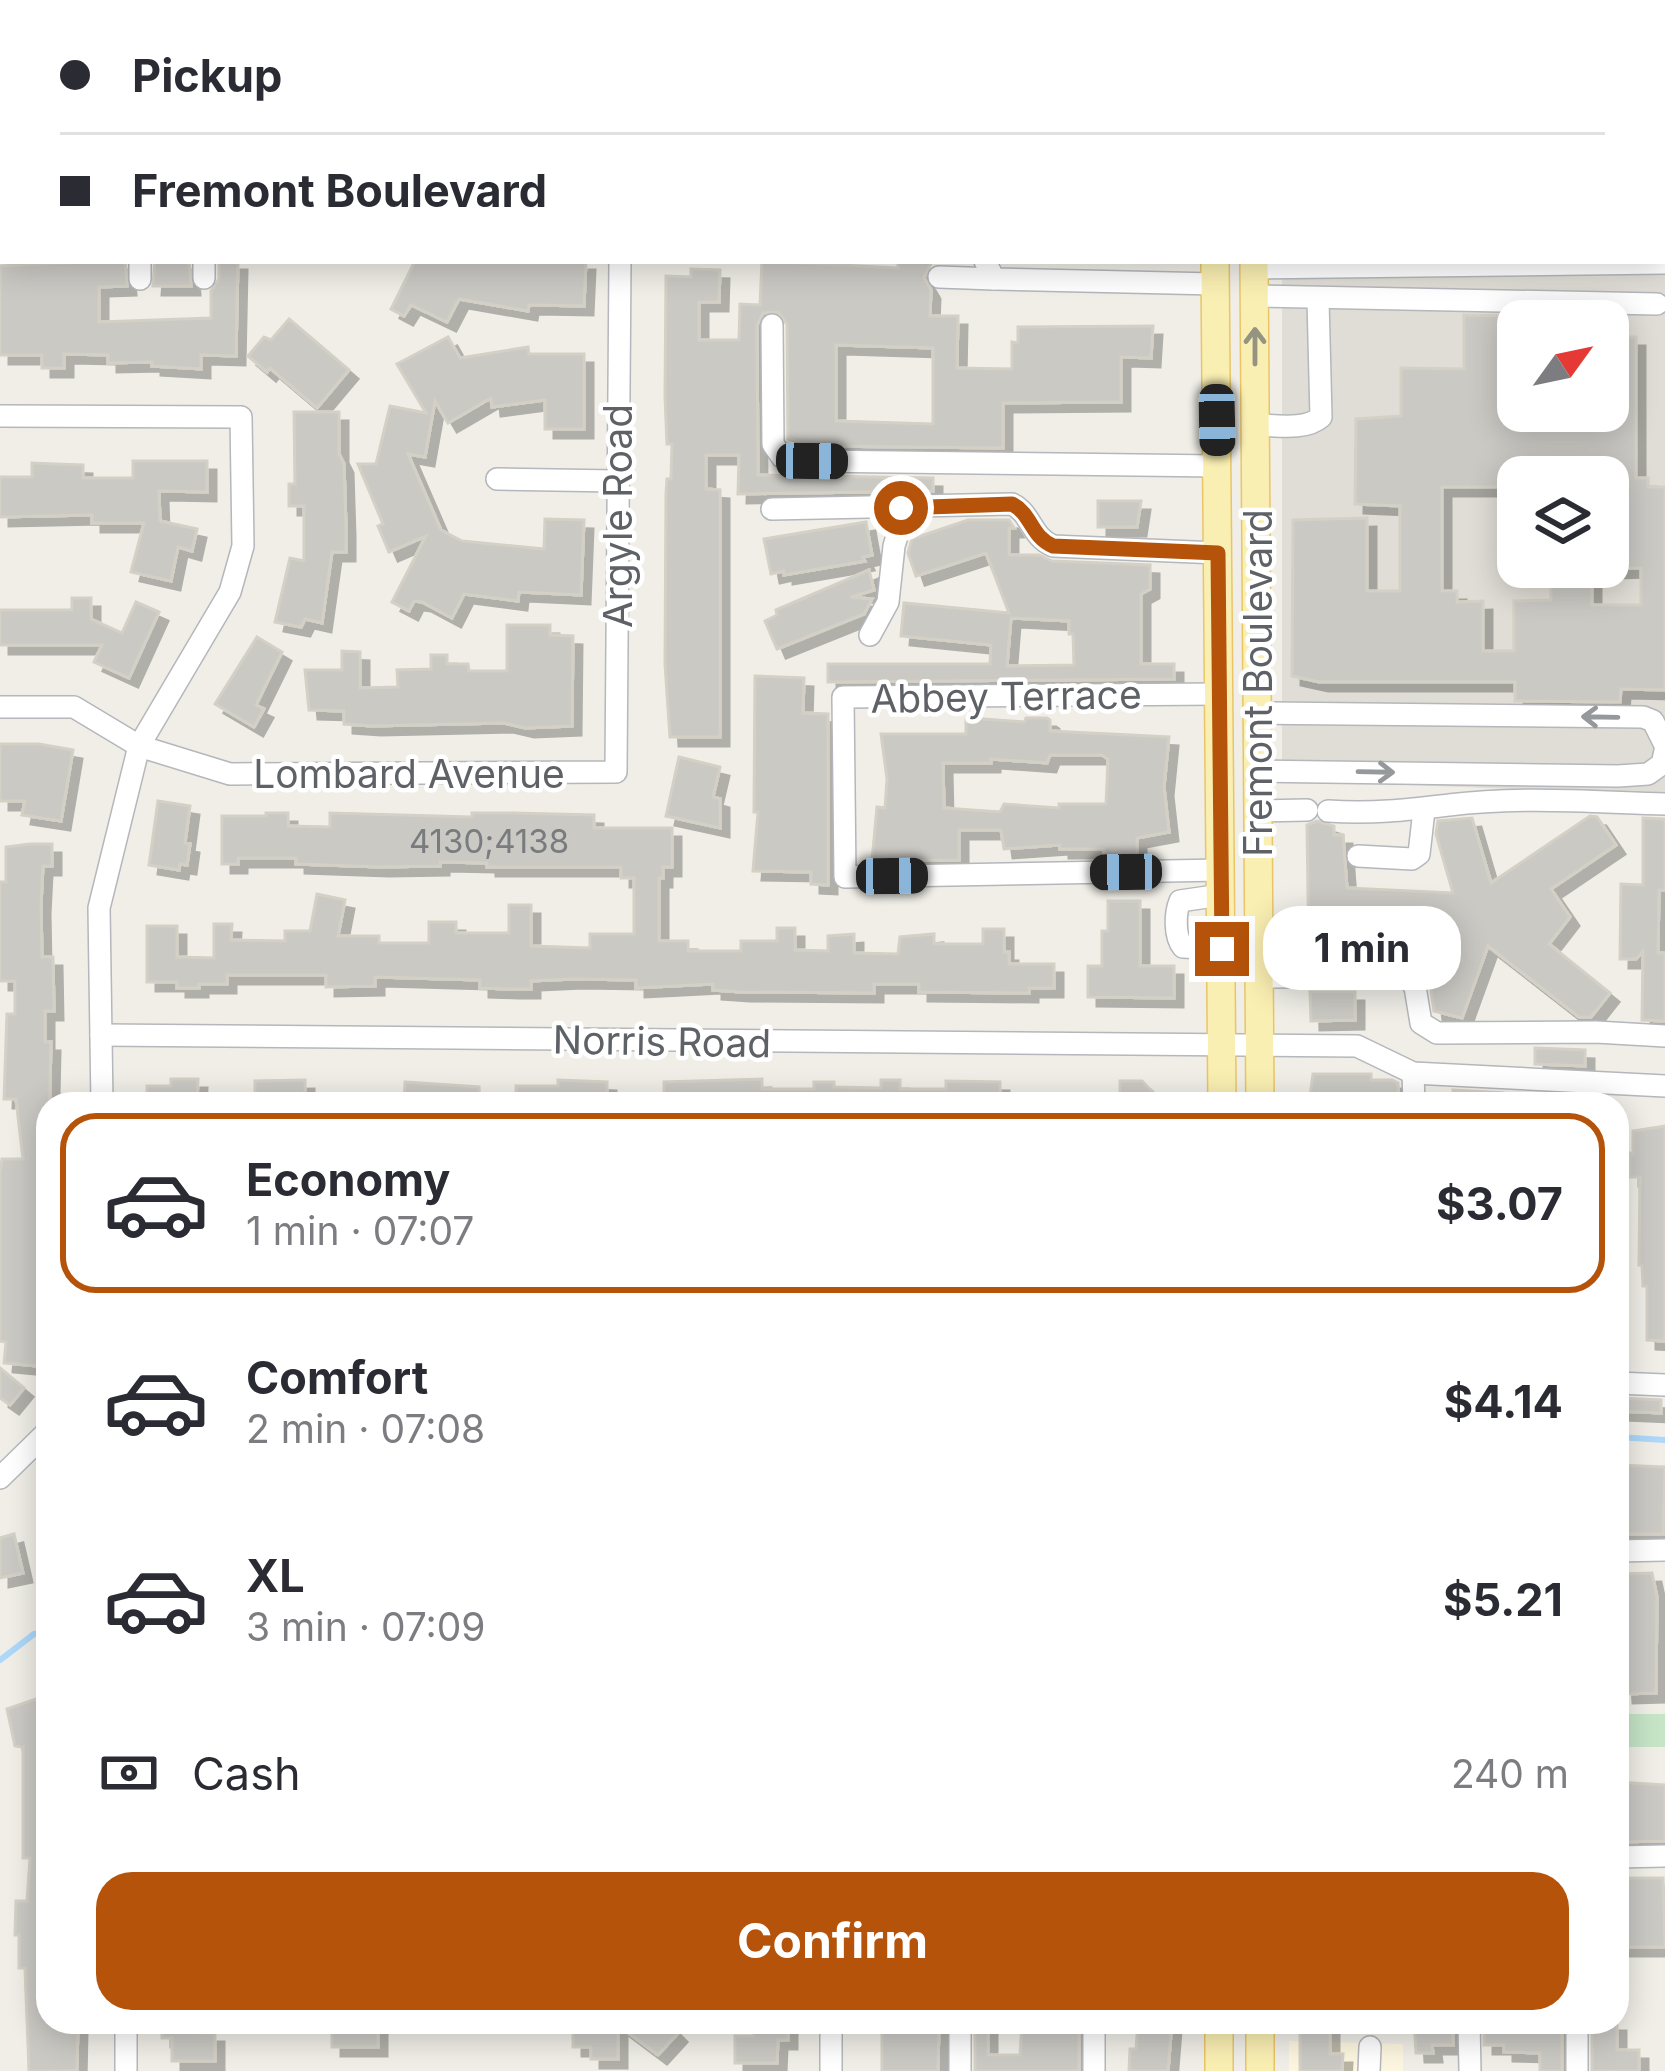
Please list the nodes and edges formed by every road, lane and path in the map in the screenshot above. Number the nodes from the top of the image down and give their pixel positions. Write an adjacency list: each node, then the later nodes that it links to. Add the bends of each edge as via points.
1 (620, 264): 14 (street, Argyle Road)
2 (1631, 264): 5 (street)
3 (990, 270): 4 (street); 6 (street)
4 (1215, 272): 12 (main road, Fremont Boulevard)
5 (1254, 275): 7 (street); 11 (main road, Fremont Boulevard, one-way to 5)
6 (939, 277)
7 (1318, 301): 8 (street); 11 (street, via 1321,417)
8 (1657, 304)
9 (772, 325): 12 (street, via 773,444 782,457)
10 (0, 416): 22 (street, via 241,417 244,546 230,592)
11 (1255, 425): 21 (main road, Fremont Boulevard)
12 (1217, 466): 17 (main road, Fremont Boulevard)
13 (497, 478): 14 (street)
14 (616, 481): 25 (street, Argyle Road)
15 (906, 507): 16 (street); 17 (street, via 1012,504 1053,546); 18 (street, via 888,602)
16 (772, 509)
17 (1218, 553): 19 (main road, Fremont Boulevard)
18 (870, 635)
19 (1220, 694): 30 (main road, Fremont Boulevard); 30 (street, Abbey Terrace, via 843,698 845,877)
20 (0, 706): 22 (street, Lombard Avenue, via 74,707)
21 (1258, 713): 23 (street, one-way to 21, via 1643,717); 24 (main road, Fremont Boulevard)
22 (140, 746): 25 (street, Lombard Avenue, via 230,774); 33 (street, via 99,908)
23 (1665, 748): 24 (street, one-way to 23, via 1618,776 1648,774 1662,764)
24 (1259, 771): 28 (main road, Fremont Boulevard)
25 (616, 772)
26 (1665, 804): 27 (street, via 1532,801)
27 (1424, 810): 28 (street); 29 (street, via 1412,859)
28 (1257, 811): 32 (main road, Fremont Boulevard)
29 (1358, 856)
30 (1221, 882): 31 (main road, Fremont Boulevard); 31 (street, via 1180,901 1177,919 1184,947)
31 (1222, 949): 35 (main road, Fremont Boulevard)
32 (1259, 977): 34 (street, via 1407,976 1421,1023 1437,1034); 36 (main road, Fremont Boulevard)
33 (101, 1036): 35 (street, Norris Road); 39 (street)
34 (1665, 1036)
35 (1222, 1046): 36 (street, Norris Road); 40 (main road, Fremont Boulevard)
36 (1260, 1046): 37 (street, Norris Road, via 1357,1046); 41 (main road, Fremont Boulevard)
37 (1413, 1073): 38 (street); 42 (street)
38 (1665, 1086)
39 (102, 1092)
40 (1222, 1092)
41 (1259, 1092)
42 (1414, 1092)
43 (1629, 1384): 44 (street)
44 (1665, 1384)
45 (36, 1443): 46 (street)
46 (0, 1478)
47 (1665, 1550): 48 (street)
48 (1629, 1551)
49 (1665, 1856): 50 (street)
50 (1629, 1857)
51 (126, 2034): 60 (street)
52 (831, 2034): 61 (street)
53 (959, 2034): 62 (street)
54 (1094, 2034): 63 (street)
55 (1219, 2034): 64 (main road)
56 (1260, 2034): 65 (main road)
57 (1469, 2034): 67 (street)
58 (1577, 2034): 68 (street)
59 (1370, 2047): 66 (street)
60 (126, 2071)
61 (831, 2071)
62 (959, 2071)
63 (1094, 2071)
64 (1219, 2071)
65 (1260, 2071)
66 (1369, 2071)
67 (1470, 2071)
68 (1577, 2071)

